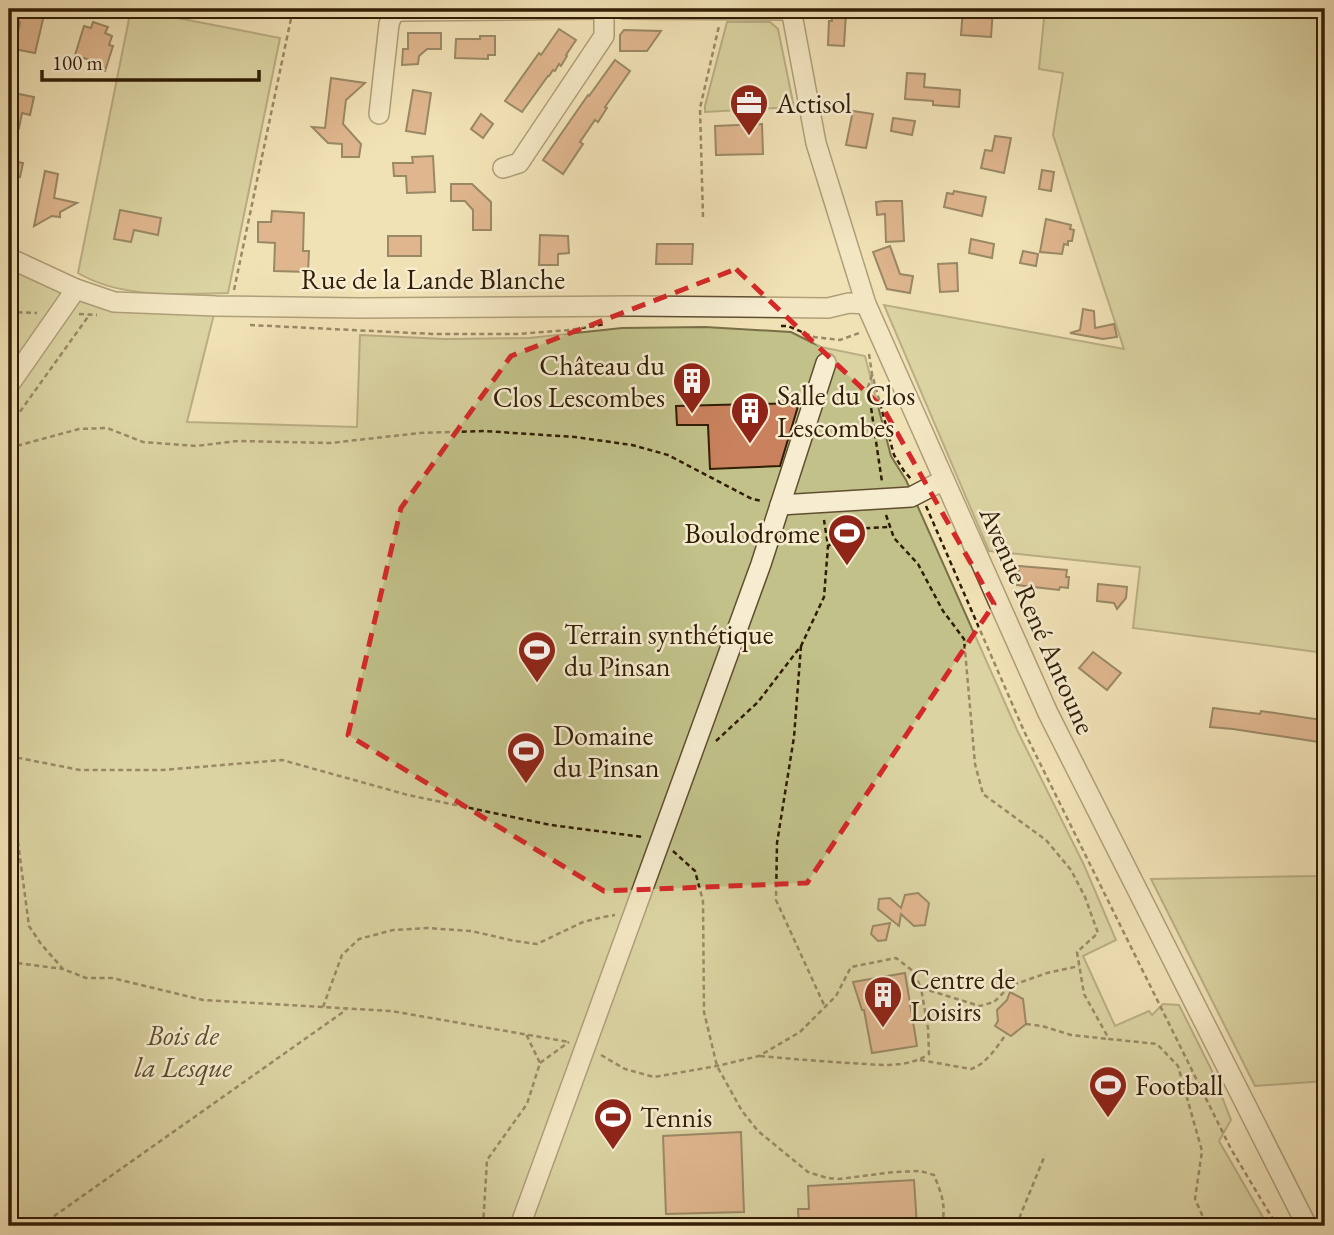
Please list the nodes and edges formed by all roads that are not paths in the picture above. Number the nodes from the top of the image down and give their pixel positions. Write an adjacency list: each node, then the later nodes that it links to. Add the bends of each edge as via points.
1 (594, 9): 5 (street)
2 (604, 9): 8 (street, via 604,36 519,163)
3 (624, 9): 6 (street)
4 (791, 9): 6 (street); 11 (street, Avenue René Antoune, via 816,143)
5 (501, 10): 7 (street, via 393,13)
6 (723, 10)
7 (379, 114)
8 (503, 168)
9 (9, 258): 10 (street, Rue de la Lande Blanche)
10 (83, 292): 11 (street, Rue de la Lande Blanche, via 114,302 360,308 828,308); 13 (street, via 58,314)
11 (866, 304): 14 (street, Avenue René Antoune)
12 (826, 363): 15 (street)
13 (9, 385)
14 (944, 480): 15 (street, via 911,497); 17 (street, Avenue René Antoune, via 1048,713)
15 (780, 505): 16 (street, via 660,839 577,1044)
16 (520, 1226)
17 (1307, 1226)

